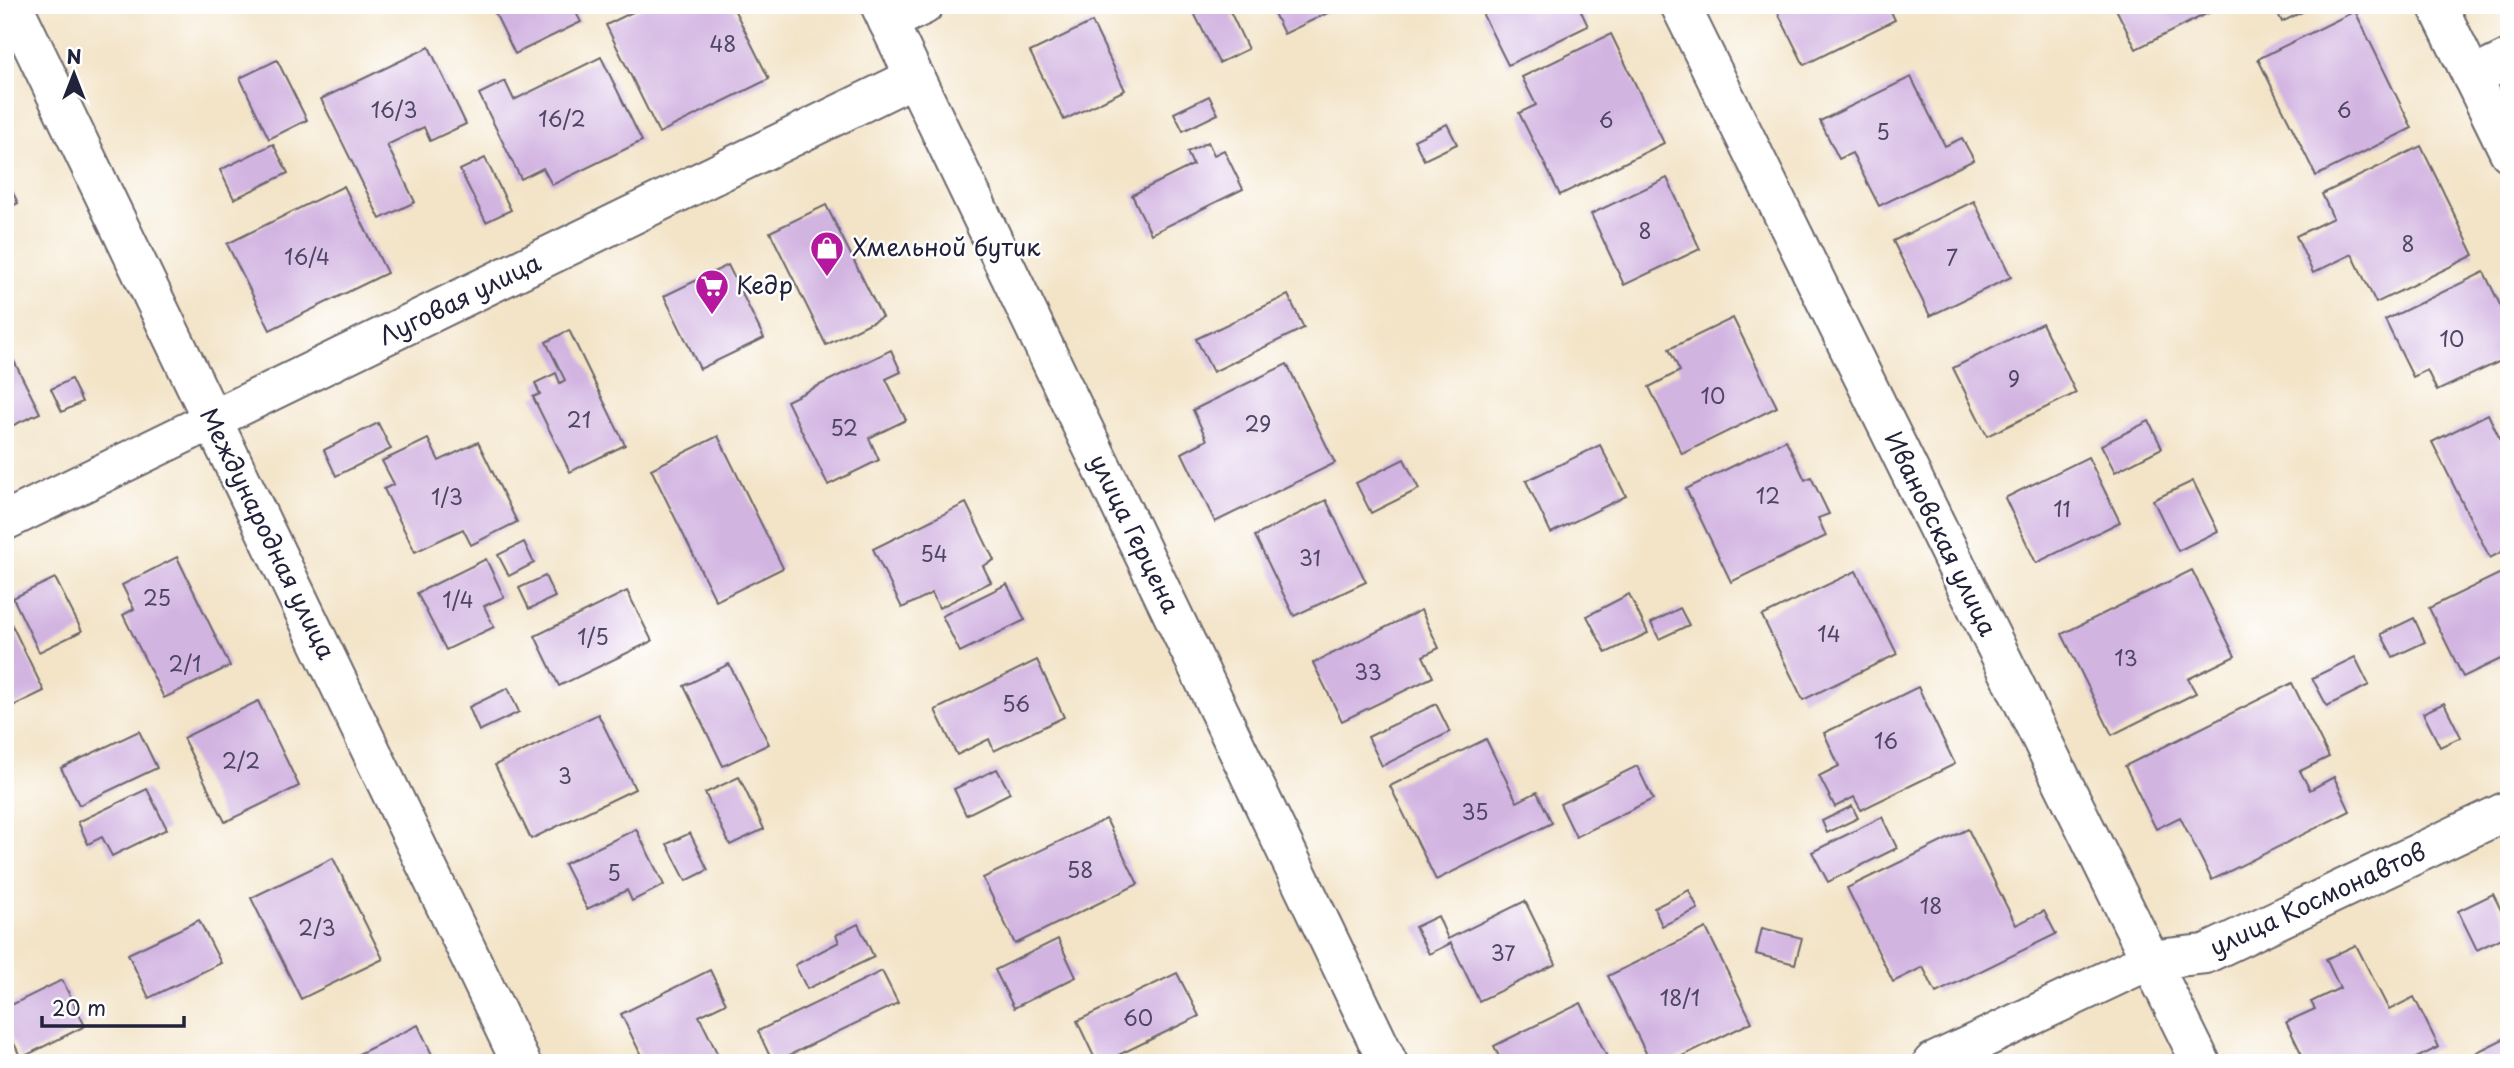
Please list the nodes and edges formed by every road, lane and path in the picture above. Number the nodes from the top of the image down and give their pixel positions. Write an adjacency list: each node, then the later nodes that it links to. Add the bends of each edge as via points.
1 (13, 5): 10 (street, Международная улица)
2 (924, 5): 5 (street)
3 (1680, 5): 13 (street, Ивановская улица)
4 (2437, 5): 8 (street)
5 (884, 14): 7 (street, улица Герцена)
6 (2509, 59): 8 (street)
7 (915, 77): 10 (street, Луговая улица); 15 (street, улица Герцена)
8 (2472, 77): 9 (street)
9 (2509, 152)
10 (213, 421): 11 (street, Луговая улица); 14 (street, Международная улица)
11 (5, 521)
12 (2509, 810): 13 (street, улица Космонавтов, via 2205,954)
13 (2150, 960): 16 (street, улица Космонавтов); 17 (street, Ивановская улица)
14 (521, 1063)
15 (1388, 1063)
16 (1933, 1063)
17 (2200, 1063)

